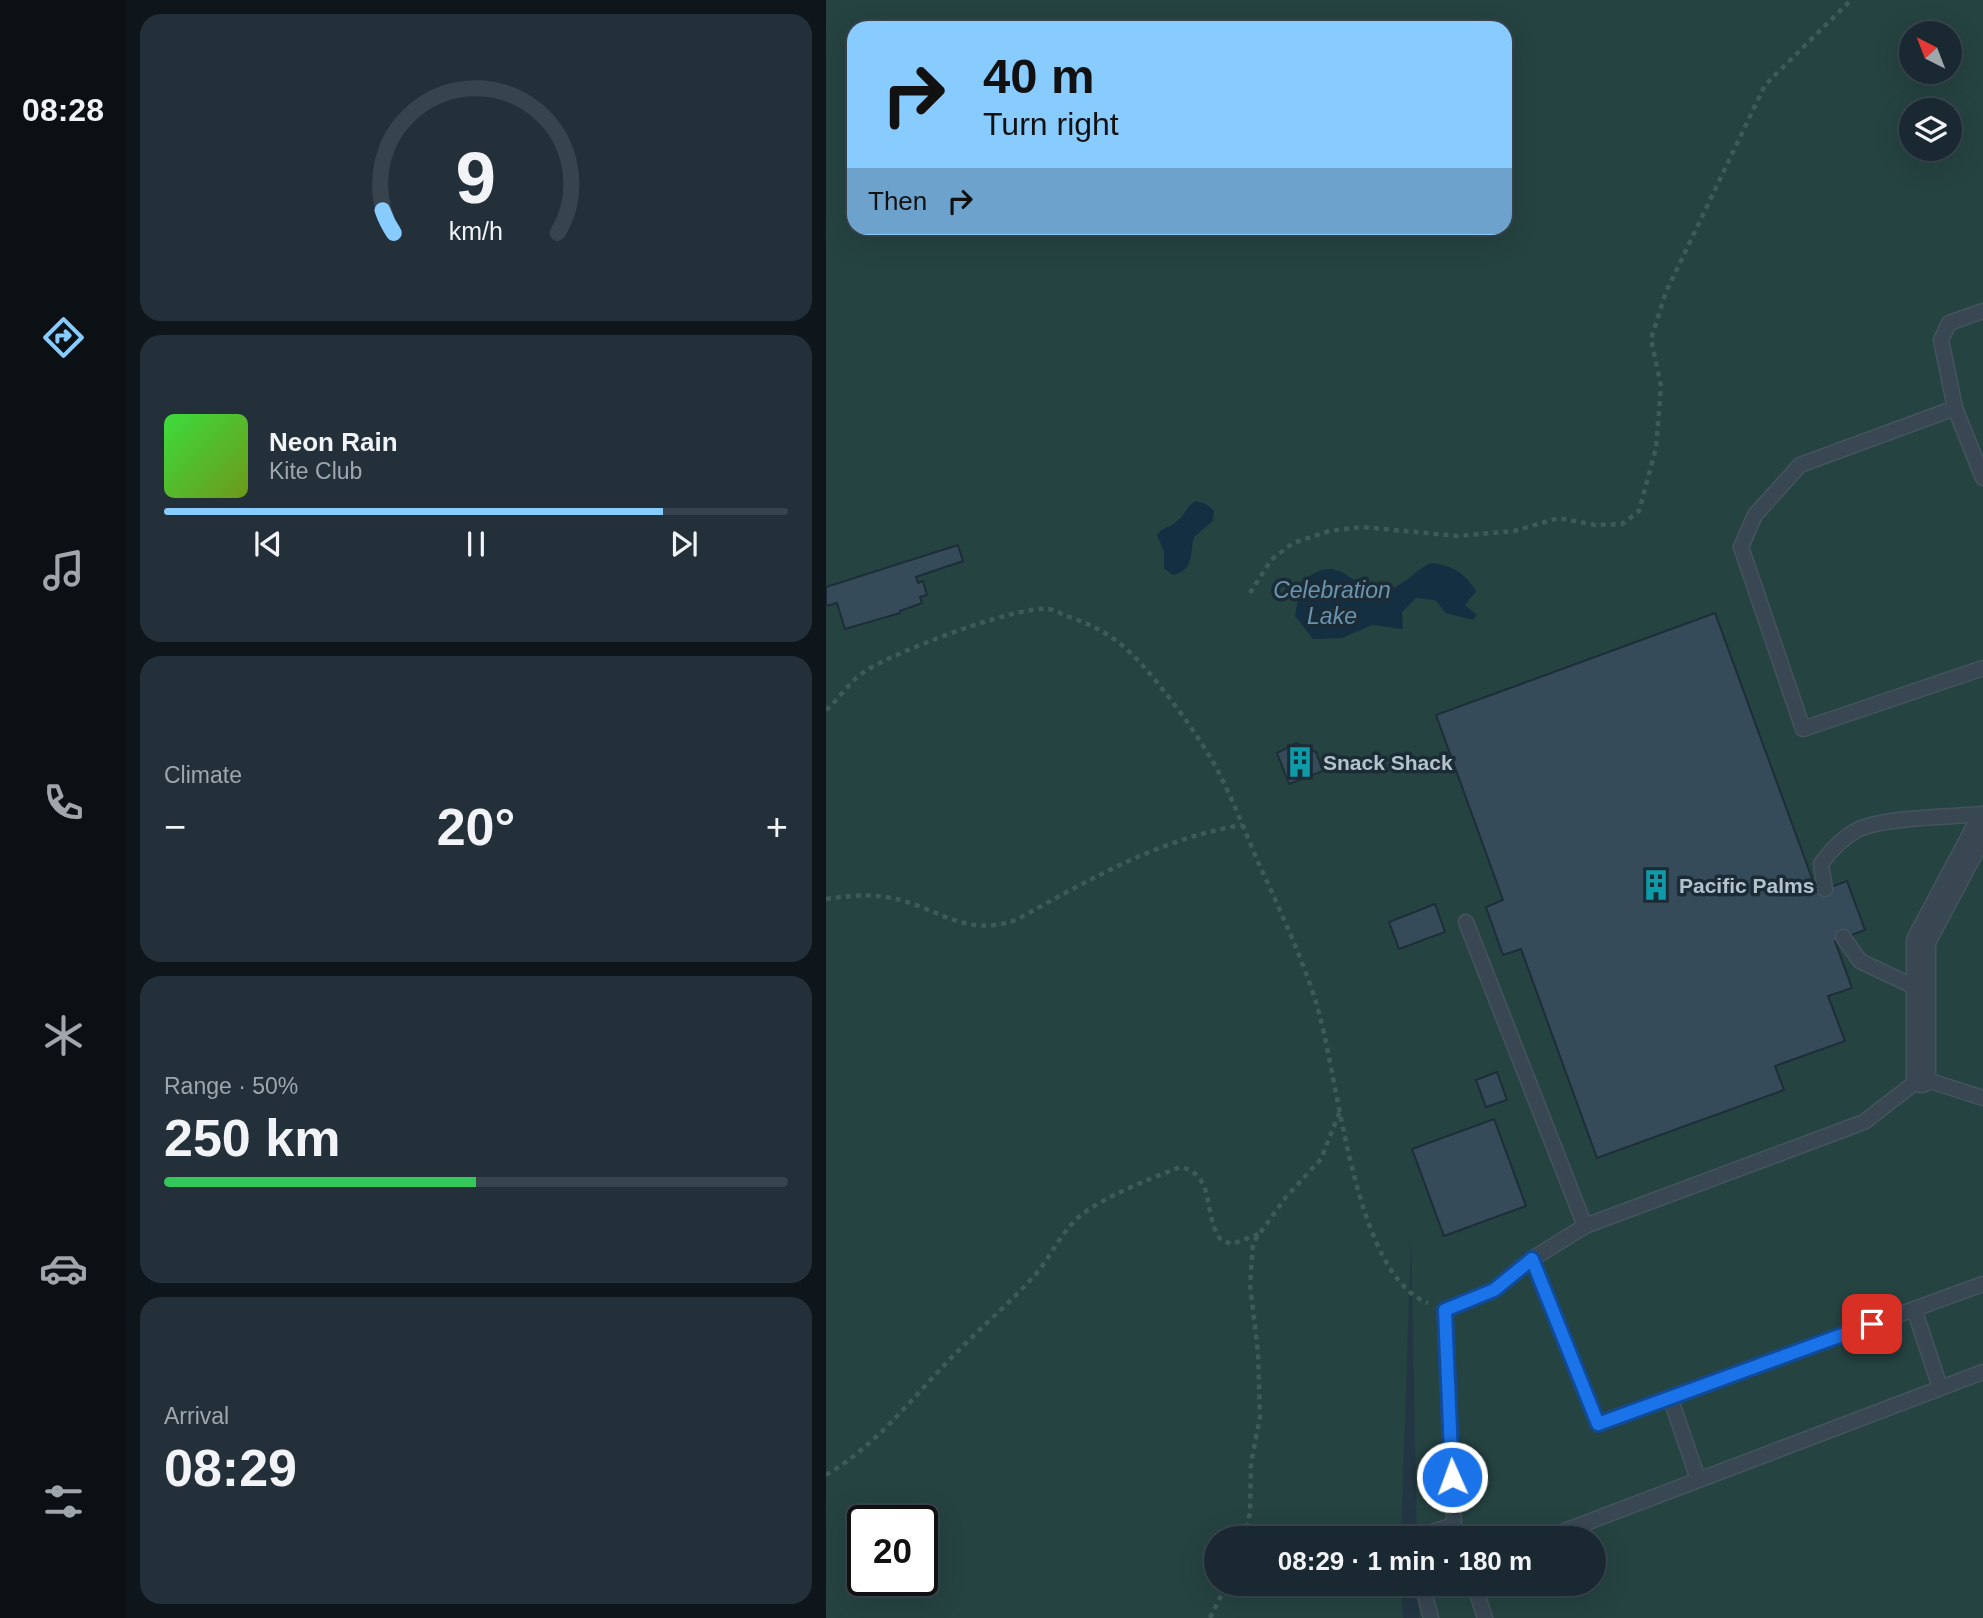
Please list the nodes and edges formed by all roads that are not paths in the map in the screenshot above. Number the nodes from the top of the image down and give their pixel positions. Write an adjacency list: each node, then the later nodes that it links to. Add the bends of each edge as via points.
1 (1983, 311): 2 (lane, via 1949,323 1941,340)
2 (1955, 408): 3 (lane); 4 (lane, via 1800,466 1755,515 1741,547 1803,729)
3 (1983, 478)
4 (1983, 668)
5 (1983, 814): 7 (lane, via 1857,830 1821,864)
6 (1983, 824): 10 (street, via 1921,940)
7 (1825, 889)
8 (1466, 922): 13 (lane)
9 (1843, 937): 10 (lane, via 1860,961)
10 (1921, 990): 11 (street)
11 (1921, 1078): 12 (lane); 13 (lane, via 1864,1122)
12 (1983, 1098)
13 (1585, 1226): 14 (lane)
14 (1532, 1259): 19 (lane, via 1598,1424); 21 (lane, via 1494,1290 1445,1310)
15 (1983, 1284): 16 (lane)
16 (1914, 1309): 18 (lane); 19 (lane)
17 (1983, 1372): 18 (lane)
18 (1940, 1387): 20 (lane)
19 (1670, 1397): 20 (lane)
20 (1698, 1479): 22 (lane)
21 (1456, 1526)
22 (1577, 1526)
23 (1425, 1596): 25 (lane)
24 (1478, 1596): 26 (lane)
25 (1431, 1618)
26 (1485, 1618)

